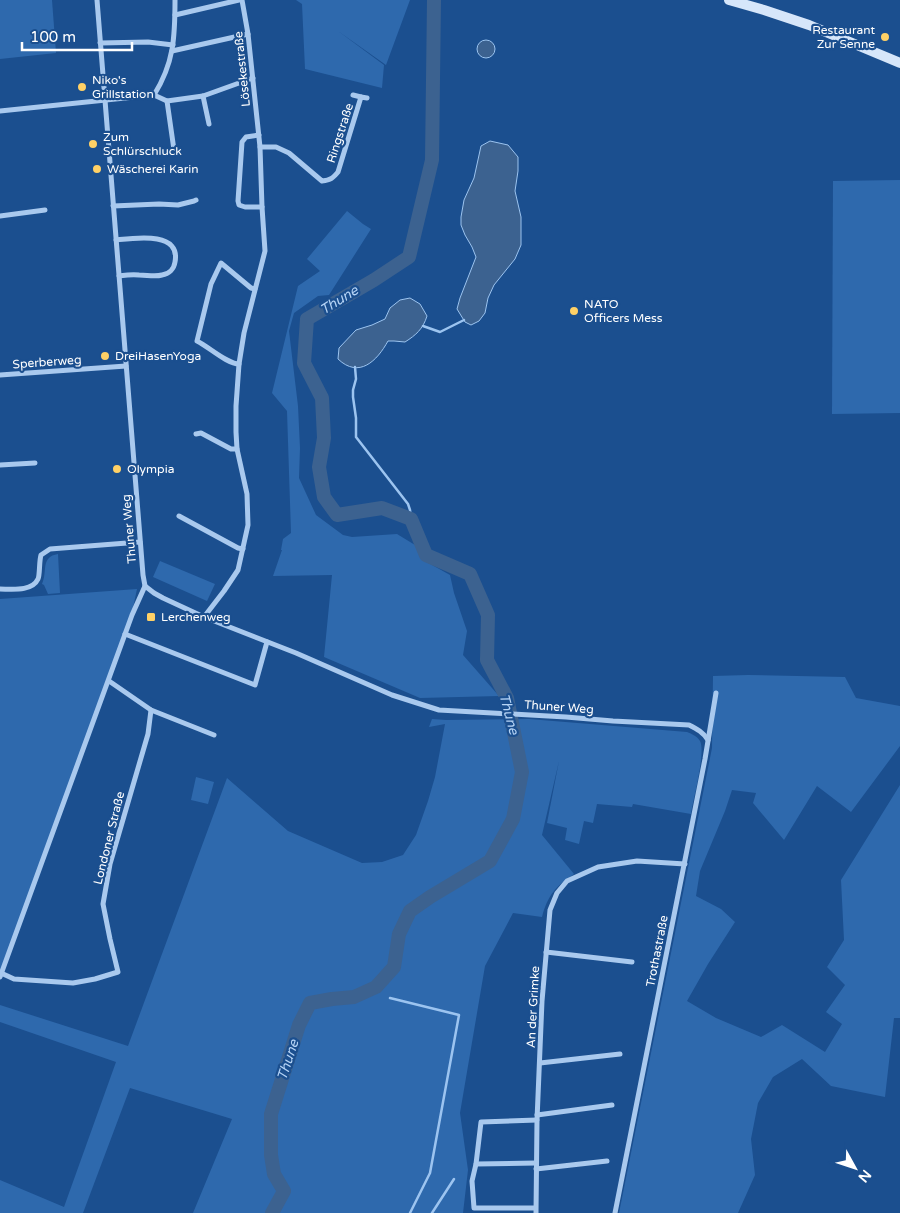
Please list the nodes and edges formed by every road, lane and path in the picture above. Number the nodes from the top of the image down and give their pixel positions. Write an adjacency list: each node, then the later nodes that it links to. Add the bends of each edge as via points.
1 (97, 0): 7 (street, Thuner Weg)
2 (175, 0): 5 (street)
3 (241, 0): 5 (street); 6 (street, Lösekestraße)
4 (729, 0): 9 (main road, via 809,25)
5 (175, 16): 8 (street)
6 (248, 34): 8 (street); 10 (street, Lösekestraße)
7 (100, 44): 8 (street, via 148,42); 14 (street, Thuner Weg)
8 (172, 48): 11 (street, via 166,74)
9 (900, 63)
10 (253, 78): 13 (street); 18 (street, Lösekestraße)
11 (154, 95): 14 (street); 15 (street)
12 (353, 95): 19 (street, Ringstraße, via 364,98 333,179 322,181 289,153 276,147)
13 (203, 96): 15 (street); 17 (street)
14 (105, 101): 16 (street); 22 (street, Thuner Weg)
15 (167, 101): 20 (street)
16 (0, 111)
17 (209, 124)
18 (259, 135): 19 (street, Lösekestraße); 23 (street, via 246,137 242,142 238,201 244,207)
19 (260, 147): 23 (street, Lösekestraße)
20 (174, 150)
21 (196, 200): 22 (street, via 178,205)
22 (113, 206): 26 (street, Thuner Weg)
23 (262, 207): 28 (street, Lösekestraße, via 265,251)
24 (45, 210): 25 (street)
25 (0, 216)
26 (116, 240): 27 (street, Thuner Weg); 27 (street, via 157,239 171,245 176,257 174,267 164,275)
27 (119, 276): 30 (street, Thuner Weg)
28 (255, 289): 29 (street, Lösekestraße); 29 (street, via 221,263 211,284 197,341 233,364)
29 (239, 364): 33 (street, Lösekestraße)
30 (126, 366): 31 (street, Sperberweg); 37 (street, Thuner Weg)
31 (0, 375)
32 (196, 434): 33 (street, via 201,433)
33 (237, 449): 38 (street, Lösekestraße, via 247,494 248,524)
34 (35, 463): 35 (street)
35 (0, 466)
36 (179, 516): 38 (street)
37 (140, 542): 39 (street, Thuner Weg); 40 (street, via 50,549 41,555 38,579 33,584 25,588)
38 (243, 550): 41 (street, Lösekestraße, via 238,570)
39 (145, 586): 41 (street, Thuner Weg, via 158,596); 42 (street)
40 (0, 589)
41 (204, 617): 43 (street, Thuner Weg)
42 (126, 634): 43 (street, via 255,686); 44 (street)
43 (267, 642): 48 (street, Thuner Weg, via 392,695 435,709 689,725)
44 (109, 681): 46 (street); 52 (street)
45 (716, 693): 48 (street, Trothastraße)
46 (151, 710): 47 (street); 52 (street, Londoner Straße, via 148,734 110,864 103,904 118,972 73,983 14,979)
47 (214, 736)
48 (708, 740): 49 (street, Trothastraße)
49 (684, 864): 50 (street, An der Grimke, via 637,861 598,867 567,881 557,893 550,910); 61 (street, Trothastraße)
50 (546, 952): 51 (street, An der Grimke); 54 (street, An der Grimke)
51 (632, 962)
52 (1, 975)
53 (620, 1054): 54 (street, An der Grimke)
54 (540, 1063): 56 (street, An der Grimke)
55 (612, 1105): 56 (street, An der Grimke)
56 (537, 1117): 58 (street, An der Grimke, via 481,1122); 59 (street, An der Grimke)
57 (607, 1161): 59 (street)
58 (476, 1164): 59 (street); 60 (street, An der Grimke, via 472,1181 474,1208)
59 (536, 1166): 60 (street, An der Grimke)
60 (535, 1211)
61 (615, 1213)

